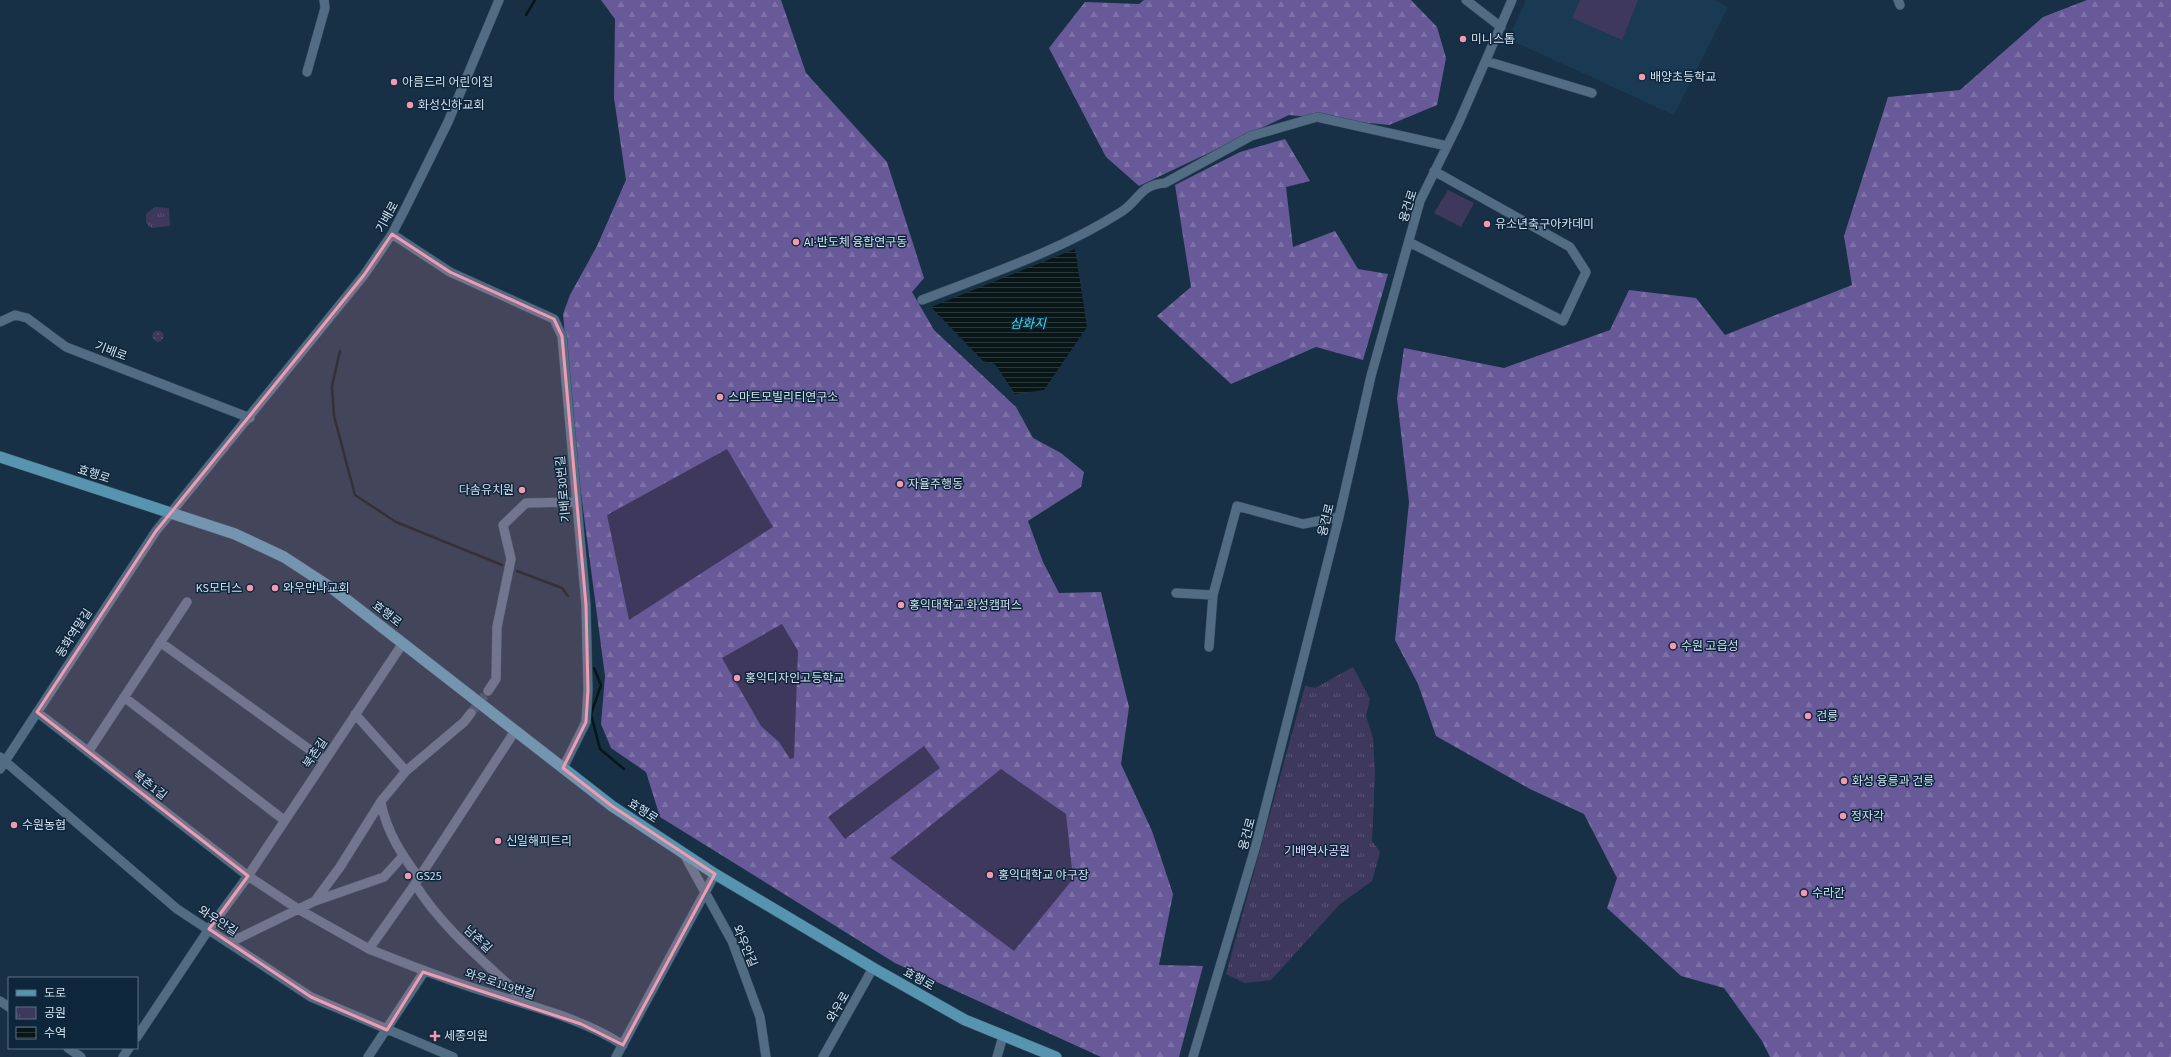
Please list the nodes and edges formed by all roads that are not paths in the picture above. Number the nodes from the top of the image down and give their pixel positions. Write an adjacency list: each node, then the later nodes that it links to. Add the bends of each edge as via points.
1 (324, 0): 7 (street, via 325,8)
2 (499, 0): 11 (street, 기배로, via 448,122)
3 (1466, 0): 5 (street)
4 (1512, 0): 5 (street, 융건로)
5 (1501, 27): 6 (street, 융건로)
6 (1486, 61): 8 (street); 9 (street, 융건로)
7 (307, 72)
8 (1592, 93)
9 (1447, 146): 10 (street, 융건로); 13 (street, via 1317,117 1251,136 1165,183 1151,184 1123,211 1070,242)
10 (1434, 171): 12 (street, 융건로, via 1420,201); 12 (street, via 1570,247 1586,272 1563,321)
11 (392, 234): 15 (street, 기배로, via 364,275); 17 (street, 기배로30번길, via 450,272 554,319 562,336)
12 (1409, 242): 19 (street, 융건로, via 1371,376)
13 (922, 300)
14 (0, 322): 15 (street, 기배로, via 15,314 27,318 66,347)
15 (250, 418): 18 (street, 기배로)
16 (0, 457): 18 (main road, 효행로)
17 (576, 502): 26 (street, via 526,503 503,525 511,559 497,627 496,679); 35 (street, 기배로30번길, via 586,605 588,690 586,722)
18 (170, 512): 24 (main road, 효행로, via 234,534 284,556 334,589); 28 (street, 동화역말길)
19 (1339, 517): 21 (street, via 1303,524 1237,506); 66 (street, 융건로, via 1256,845)
20 (1176, 593): 21 (street)
21 (1213, 595): 25 (street)
22 (187, 602): 23 (street)
23 (160, 642): 27 (street); 33 (street)
24 (403, 643): 30 (street, 북촌길); 31 (main road, 효행로)
25 (1209, 647)
26 (488, 691)
27 (124, 697): 32 (street); 38 (street)
28 (37, 712): 32 (street, 북촌1길); 34 (street, 동화역말길)
29 (472, 713): 36 (street)
30 (355, 714): 33 (street, 북촌길); 36 (street)
31 (515, 731): 35 (main road, 효행로); 43 (street)
32 (88, 752): 42 (street, 북촌1길)
33 (324, 760): 38 (street, 북촌길)
34 (2, 762): 47 (street, 와우안길, via 178,909)
35 (563, 768): 39 (main road, 효행로, via 612,806)
36 (406, 771): 37 (street)
37 (381, 803): 40 (street, 남촌길, via 385,823); 45 (street)
38 (284, 820): 42 (street, 북촌길)
39 (683, 852): 41 (main road, 효행로); 44 (street, 와우안길)
40 (403, 856): 43 (street, 남촌길); 45 (street, via 384,877)
41 (715, 874): 44 (street); 50 (main road, 효행로)
42 (248, 876): 46 (street, 와우로119번길); 47 (street, 북촌길)
43 (417, 881): 49 (street); 52 (street, 남촌길, via 427,903 445,924)
44 (705, 892): 56 (street); 62 (street, 와우안길, via 732,941 760,1017)
45 (315, 902): 46 (street)
46 (298, 909): 48 (street); 49 (street, 와우로119번길)
47 (209, 929): 48 (street, 와우안길); 54 (street, 북촌길)
48 (230, 943): 53 (street, 와우안길, via 311,997)
49 (369, 948): 51 (street, 와우로119번길)
50 (873, 968): 55 (main road, 효행로, via 965,1020); 63 (street, 와우로)
51 (424, 972): 52 (street, 와우로119번길); 53 (street)
52 (531, 1006): 56 (street, 와우로119번길, via 582,1024)
53 (387, 1030): 59 (street); 60 (street, 와우안길)
54 (138, 1035)
55 (1003, 1036): 64 (street); 65 (main road, 효행로)
56 (623, 1046): 61 (street)
57 (69, 1049): 58 (street)
58 (81, 1057)
59 (368, 1057)
60 (452, 1057)
61 (616, 1057)
62 (766, 1057)
63 (823, 1057)
64 (997, 1057)
65 (1056, 1057)
66 (1193, 1057)

